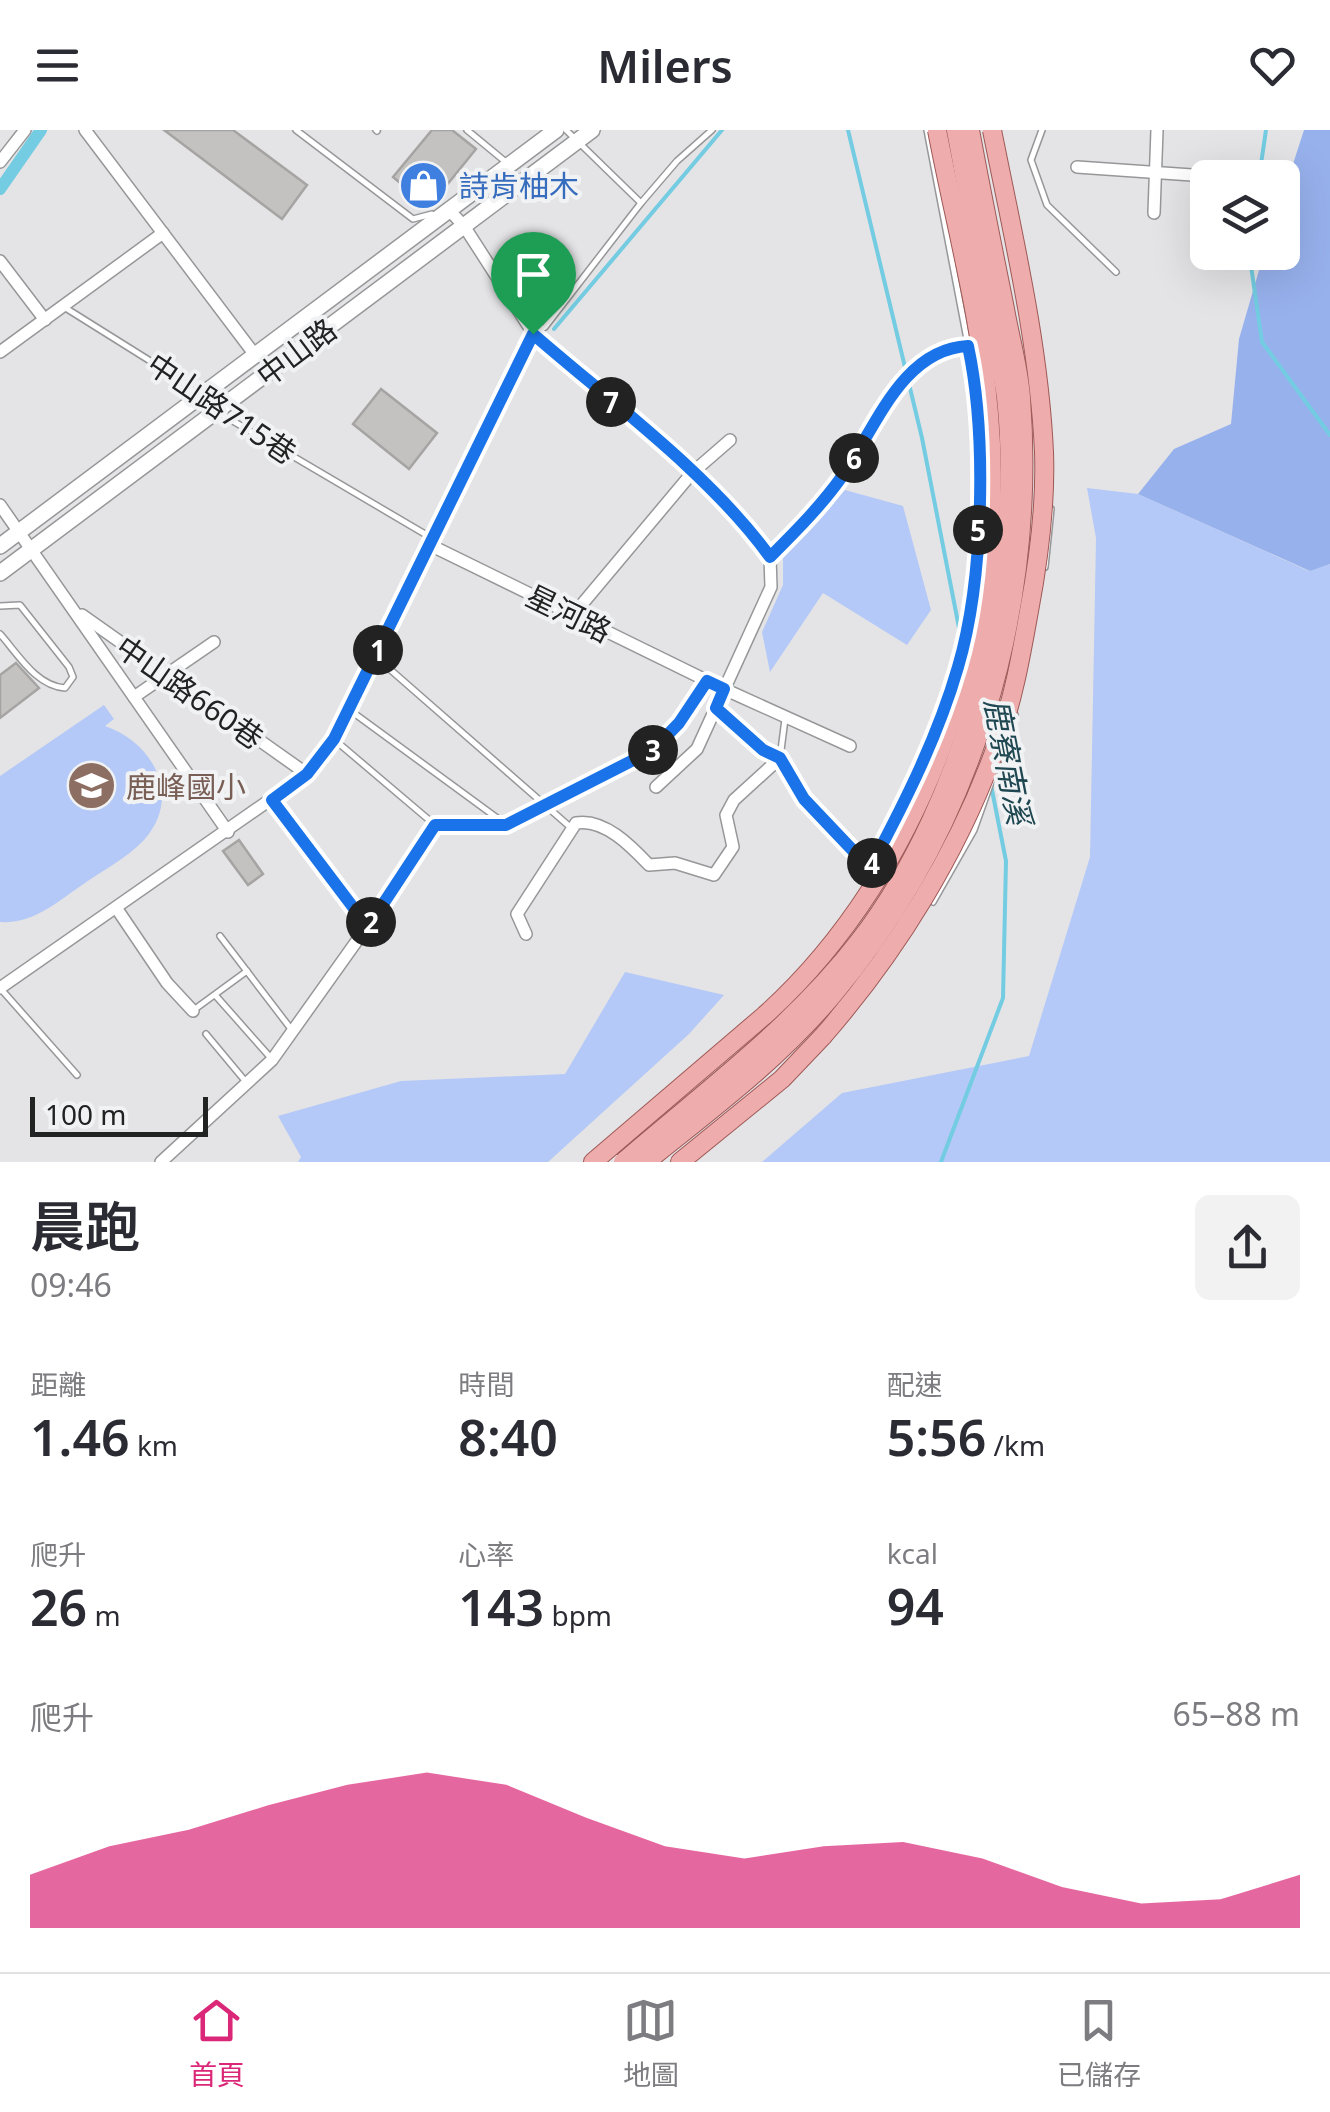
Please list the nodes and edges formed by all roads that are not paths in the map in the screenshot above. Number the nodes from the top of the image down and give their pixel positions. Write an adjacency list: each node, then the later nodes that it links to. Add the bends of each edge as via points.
1 (25, 130): 17 (street)
2 (85, 130): 26 (street)
3 (296, 130): 23 (lane, via 414,219)
4 (467, 130): 18 (lane)
5 (556, 130): 18 (street, 中山路)
6 (592, 130): 16 (street, 中山路)
7 (712, 130): 22 (lane)
8 (926, 130): 32 (lane)
9 (937, 130): 85 (main road, bridge, via 984,364 990,522 971,644 930,772 890,856 838,937 764,1016)
10 (956, 130): 86 (main road, bridge, via 1006,394 1010,468 1002,592 981,683 940,796 861,938 776,1032)
11 (970, 130): 87 (main road, bridge, via 1021,394 1024,470 1012,618 991,696 956,800 883,932 790,1041)
12 (992, 130): 88 (main road, bridge, via 1024,296 1044,453 1040,554 1016,683 958,835 872,980 782,1078)
13 (1000, 130): 70 (lane, via 1036,331 1052,529 1010,738 974,830 933,902)
14 (1042, 130): 28 (lane, via 1031,160 1047,204)
15 (1157, 130): 20 (street)
16 (570, 136): 22 (lane); 25 (street, 中山路)
17 (0, 162)
18 (510, 164): 23 (street, 中山路)
19 (1078, 166): 20 (street)
20 (1153, 171): 21 (street); 24 (street)
21 (1190, 174)
22 (641, 204): 31 (lane)
23 (449, 210): 25 (street); 34 (street, 中山路)
24 (1154, 213)
25 (464, 226): 31 (street); 36 (street, 中山路)
26 (163, 233): 29 (street); 34 (street)
27 (0, 260): 30 (street)
28 (1116, 272)
29 (64, 307): 30 (street); 35 (lane, 中山路715巷)
30 (45, 320): 33 (street)
31 (533, 334): 38 (street); 41 (street)
32 (968, 346): 44 (lane, via 942,350 900,382 842,477); 70 (lane, via 980,510 960,663 935,736)
33 (0, 352)
34 (255, 356): 35 (street, 中山路)
35 (199, 397): 36 (lane, 中山路715巷); 40 (street, 中山路)
36 (216, 411): 41 (lane, 中山路715巷); 43 (street, 中山路)
37 (730, 440): 38 (street)
38 (692, 473): 44 (street); 48 (street)
39 (0, 505): 40 (street, 中山路660巷)
40 (19, 532): 42 (street, 中山路); 43 (street, 中山路660巷)
41 (431, 542): 48 (street, 星河路); 51 (street)
42 (0, 546)
43 (32, 550): 45 (street, 中山路); 47 (street, 中山路660巷)
44 (770, 557): 54 (street, via 771,587)
45 (0, 573)
46 (0, 606): 49 (lane, via 20,604 69,667 70,682 53,687 38,677)
47 (73, 609): 52 (street, 中山路660巷); 55 (street, 中山路660巷)
48 (573, 615): 53 (street, 星河路)
49 (0, 634)
50 (214, 642): 52 (street)
51 (375, 656): 57 (street); 65 (lane)
52 (166, 675): 55 (street); 62 (street, 中山路660巷)
53 (707, 681): 54 (street, 星河路); 65 (street, via 653,750)
54 (724, 689): 56 (street); 58 (street, 星河路)
55 (134, 697): 69 (street, 中山路660巷)
56 (716, 708): 61 (street); 63 (street, via 697,750)
57 (349, 710): 59 (street); 68 (lane)
58 (786, 716): 60 (street, 星河路); 61 (lane)
59 (334, 739): 62 (street); 67 (lane)
60 (850, 746)
61 (780, 758): 66 (street, via 734,800 726,815 733,847 714,876 675,863 649,865 623,839 586,821); 70 (lane, via 804,799)
62 (307, 774): 64 (street)
63 (656, 787)
64 (272, 800): 69 (street); 72 (lane)
65 (545, 803): 66 (lane, via 569,826); 68 (street)
66 (576, 823): 73 (street, via 517,914)
67 (435, 825): 68 (street); 72 (street)
68 (506, 825)
69 (228, 832): 71 (street)
70 (872, 864)
71 (117, 909): 76 (street); 78 (street)
72 (368, 927): 79 (street)
73 (526, 934)
74 (220, 936): 75 (lane)
75 (247, 971): 77 (lane); 79 (lane)
76 (0, 988): 82 (lane)
77 (216, 996): 78 (lane); 81 (lane)
78 (193, 1011)
79 (293, 1031): 81 (street)
80 (206, 1034): 83 (lane)
81 (272, 1060): 83 (street)
82 (76, 1075)
83 (248, 1084): 84 (street)
84 (161, 1162)
85 (593, 1162)
86 (623, 1162)
87 (646, 1162)
88 (680, 1162)

